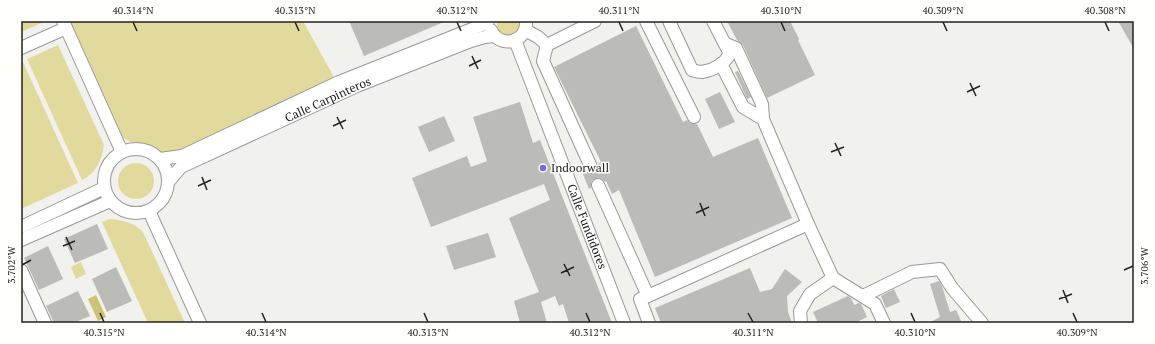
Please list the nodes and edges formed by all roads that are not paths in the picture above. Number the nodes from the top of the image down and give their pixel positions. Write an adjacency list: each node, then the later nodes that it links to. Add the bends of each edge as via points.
1 (489, 21): 8 (street); 17 (street, Calle Carpinteros, via 339,82 182,156)
2 (595, 21): 11 (street)
3 (646, 21): 14 (street)
4 (669, 21): 13 (street, via 692,70 701,72)
5 (713, 21): 10 (street)
6 (65, 24): 12 (street); 16 (street)
7 (526, 24): 9 (street, via 522,36); 11 (street)
8 (495, 36): 9 (street, via 503,41); 19 (street, Calle Carpinteros, via 471,41 357,86 181,167)
9 (515, 40): 34 (street, Calle Fundidores)
10 (724, 43): 13 (street, via 730,54); 15 (street, via 736,48 762,104)
11 (547, 45): 18 (street, via 543,61)
12 (21, 48)
13 (721, 64): 15 (street, via 743,107)
14 (694, 117)
15 (764, 119): 24 (street)
16 (122, 152): 17 (street, via 130,149 148,150); 21 (street, via 111,160 105,171)
17 (160, 159): 19 (street, via 166,168)
18 (591, 167)
19 (169, 181): 23 (street, via 163,199)
20 (598, 185): 29 (street)
21 (104, 188): 22 (street); 25 (street)
22 (110, 201): 23 (street, via 121,210 135,213); 26 (street)
23 (149, 211): 33 (street)
24 (808, 224): 28 (street); 29 (street)
25 (21, 227)
26 (21, 240)
27 (21, 270): 32 (street)
28 (833, 278): 30 (street); 36 (street, via 810,294 800,311)
29 (648, 296): 35 (street, via 640,299)
30 (863, 296): 31 (street, via 912,272 940,270); 37 (street, via 875,304)
31 (965, 303): 38 (street); 39 (street)
32 (45, 323)
33 (200, 323)
34 (624, 323)
35 (649, 323)
36 (801, 323)
37 (884, 323)
38 (969, 323)
39 (982, 323)

